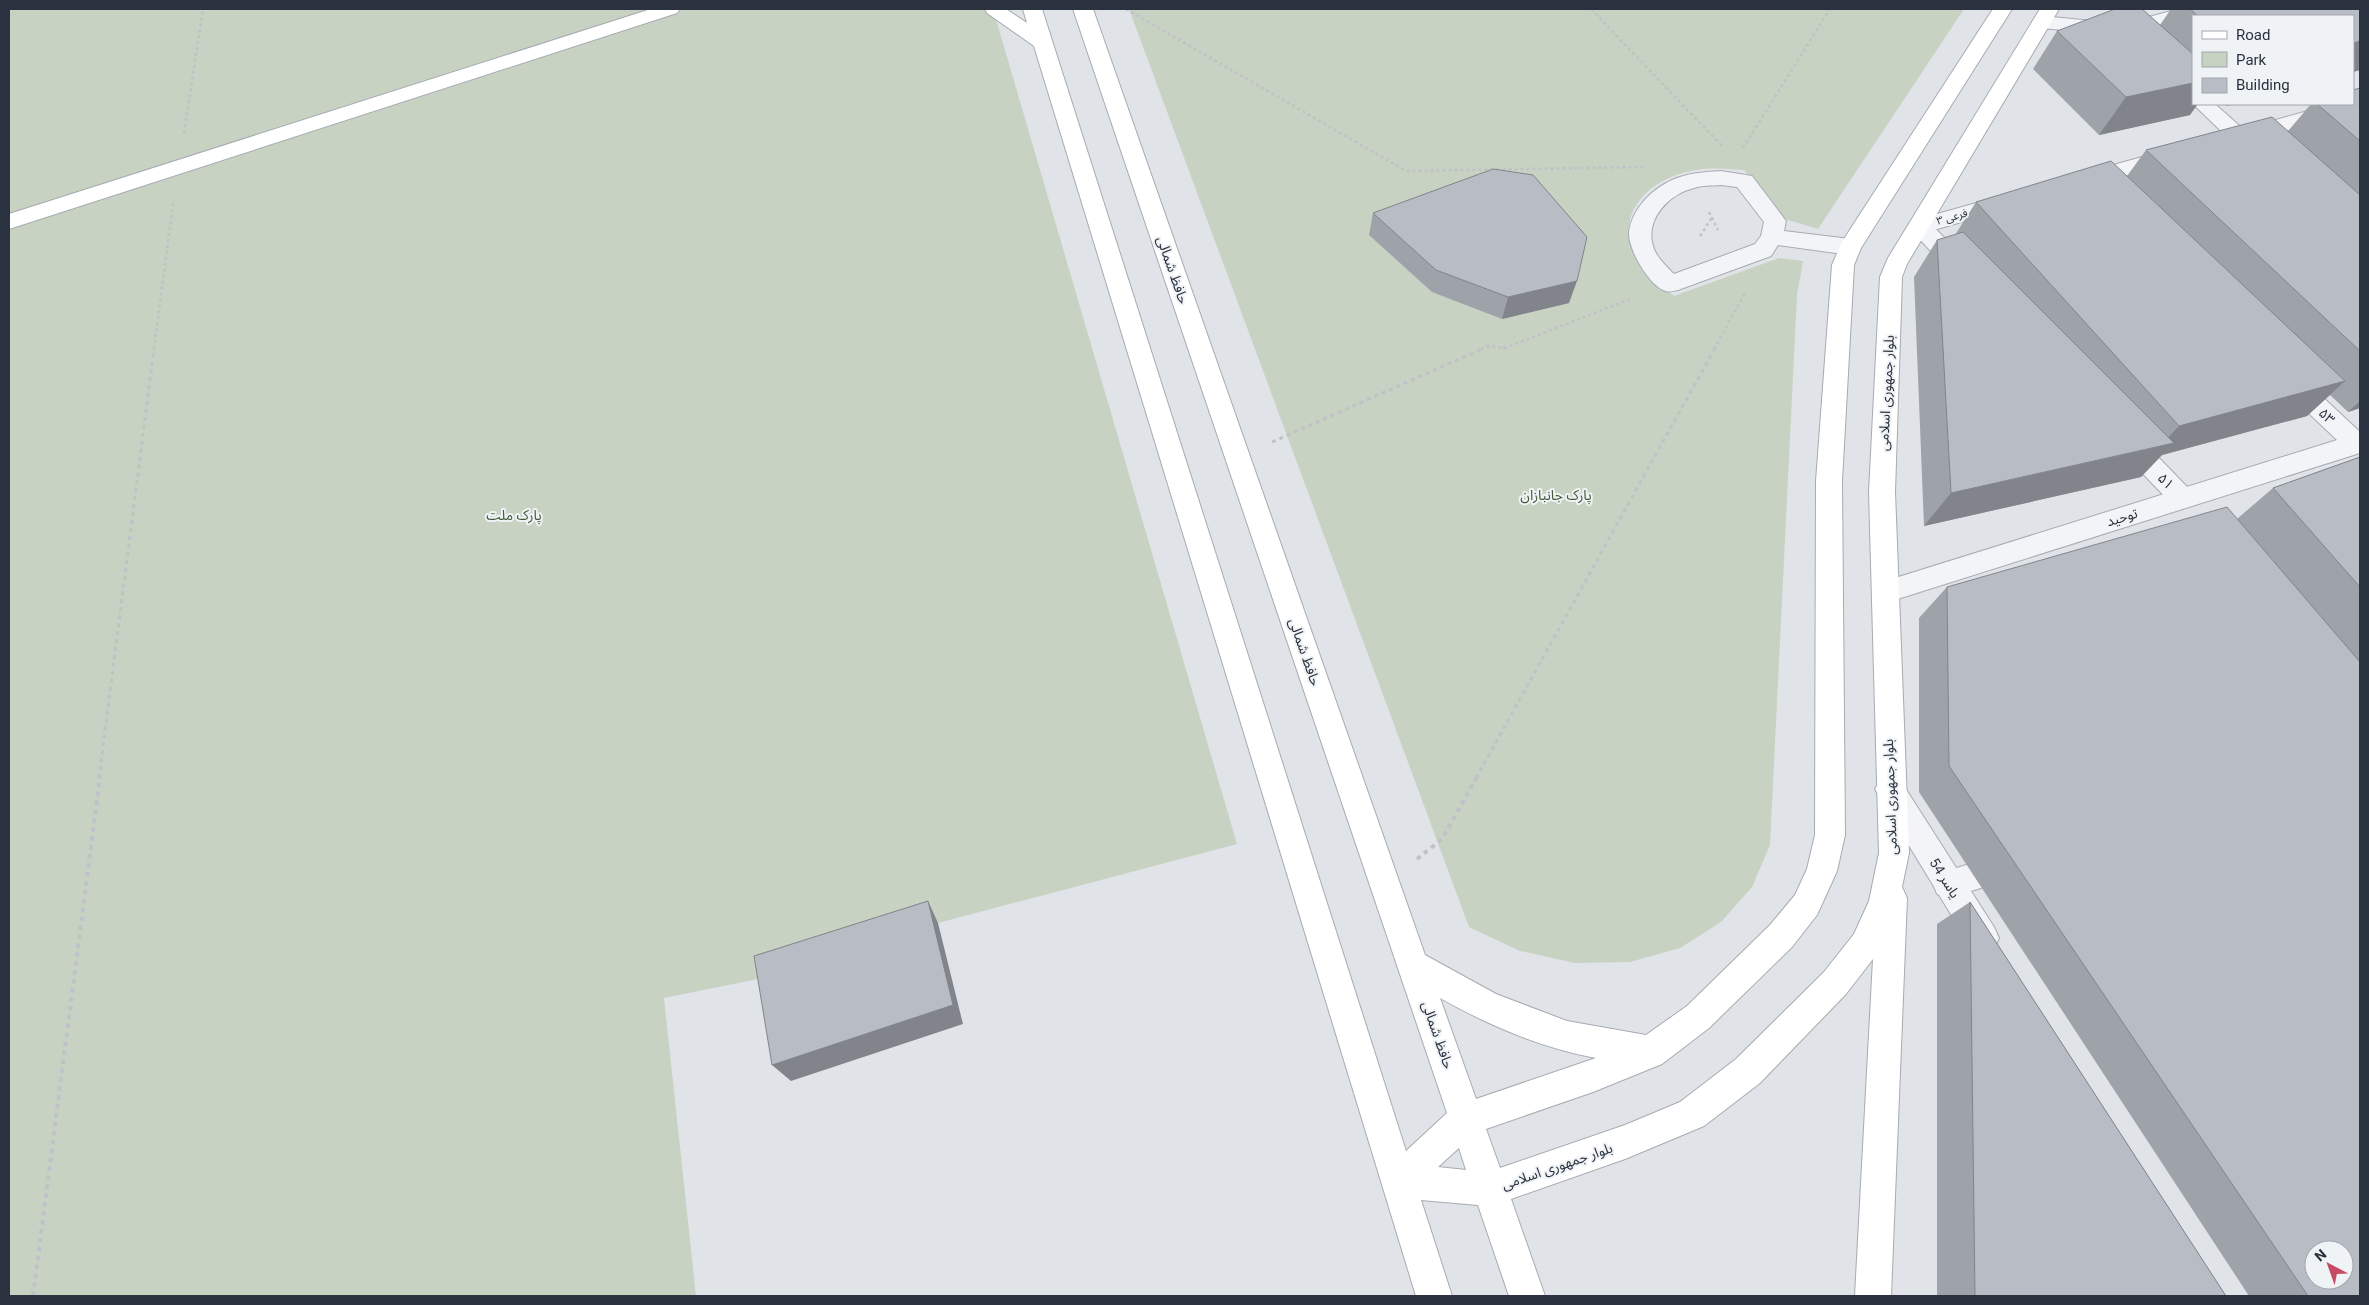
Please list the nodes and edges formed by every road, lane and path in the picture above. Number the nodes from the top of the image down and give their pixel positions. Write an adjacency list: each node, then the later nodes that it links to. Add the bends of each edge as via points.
1 (203, 9): 19 (path)
2 (670, 9): 19 (main road)
3 (994, 9): 12 (main road)
4 (1032, 9): 12 (main road)
5 (1083, 9): 35 (main road, حافظ شمالی)
6 (1126, 9): 21 (path, via 1406,171 1646,166)
7 (1591, 9): 17 (path)
8 (1830, 9): 17 (path)
9 (2002, 9): 28 (main road)
10 (2200, 9): 11 (street, via 2129,36)
11 (2046, 15): 26 (main road, بلوار جمهوری اسلامی)
12 (1044, 44): 48 (main road)
13 (2204, 105): 15 (street)
14 (2353, 105): 15 (street)
15 (2230, 140): 18 (street)
16 (2193, 150): 23 (street, via 2072,183)
17 (1736, 160): 20 (path)
18 (2267, 164)
19 (178, 167): 25 (main road); 50 (path)
20 (1721, 178): 21 (street); 24 (path); 27 (street, via 1744,181 1775,221)
21 (1690, 181): 24 (path); 31 (street, via 1660,196 1648,209 1642,226 1641,244)
22 (2025, 197): 26 (street, فرعی ۳)
23 (2103, 201)
24 (1712, 217): 29 (path); 31 (path)
25 (9, 222)
26 (1920, 226): 30 (street); 38 (main road, بلوار جمهوری اسلامی, via 1891,277 1882,492)
27 (1772, 237): 28 (street); 29 (street, via 1763,250)
28 (1850, 247): 46 (main road, via 1844,265 1829,481 1830,834 1822,871 1806,905 1781,936 1698,1017)
29 (1732, 262): 31 (street); 43 (path, via 1745,292 1442,839)
30 (1974, 283)
31 (1670, 284): 35 (path, via 1505,348 1488,346)
32 (2272, 363): 34 (street, ۵۳)
33 (2111, 425): 36 (street, ۵۱)
34 (2358, 443): 36 (street, توحید)
35 (1238, 458): 43 (main road, حافظ شمالی)
36 (2182, 498): 37 (street, ۵۱); 38 (street, توحید)
37 (2201, 521)
38 (1885, 592): 39 (main road, بلوار جمهوری اسلامی)
39 (1890, 789): 40 (main road, بلوار جمهوری اسلامی); 42 (street, یاسر 54)
40 (1894, 853): 49 (main road, بلوار جمهوری اسلامی, via 1884,900 1865,945 1835,983 1748,1071 1692,1114 1626,1142); 53 (main road)
41 (2031, 859): 42 (street)
42 (1948, 884): 44 (street, یاسر 54)
43 (1386, 885): 45 (main road, حافظ شمالی)
44 (1996, 960)
45 (1414, 966): 46 (main road, via 1487,1007 1558,1034); 47 (main road, حافظ شمالی)
46 (1650, 1052): 47 (main road, via 1593,1076)
47 (1466, 1119): 48 (main road); 49 (main road, حافظ شمالی)
48 (1398, 1181): 49 (main road, بلوار جمهوری اسلامی); 51 (main road)
49 (1490, 1189): 52 (main road, حافظ شمالی)
50 (33, 1296)
51 (1434, 1296)
52 (1527, 1296)
53 (1873, 1296)

